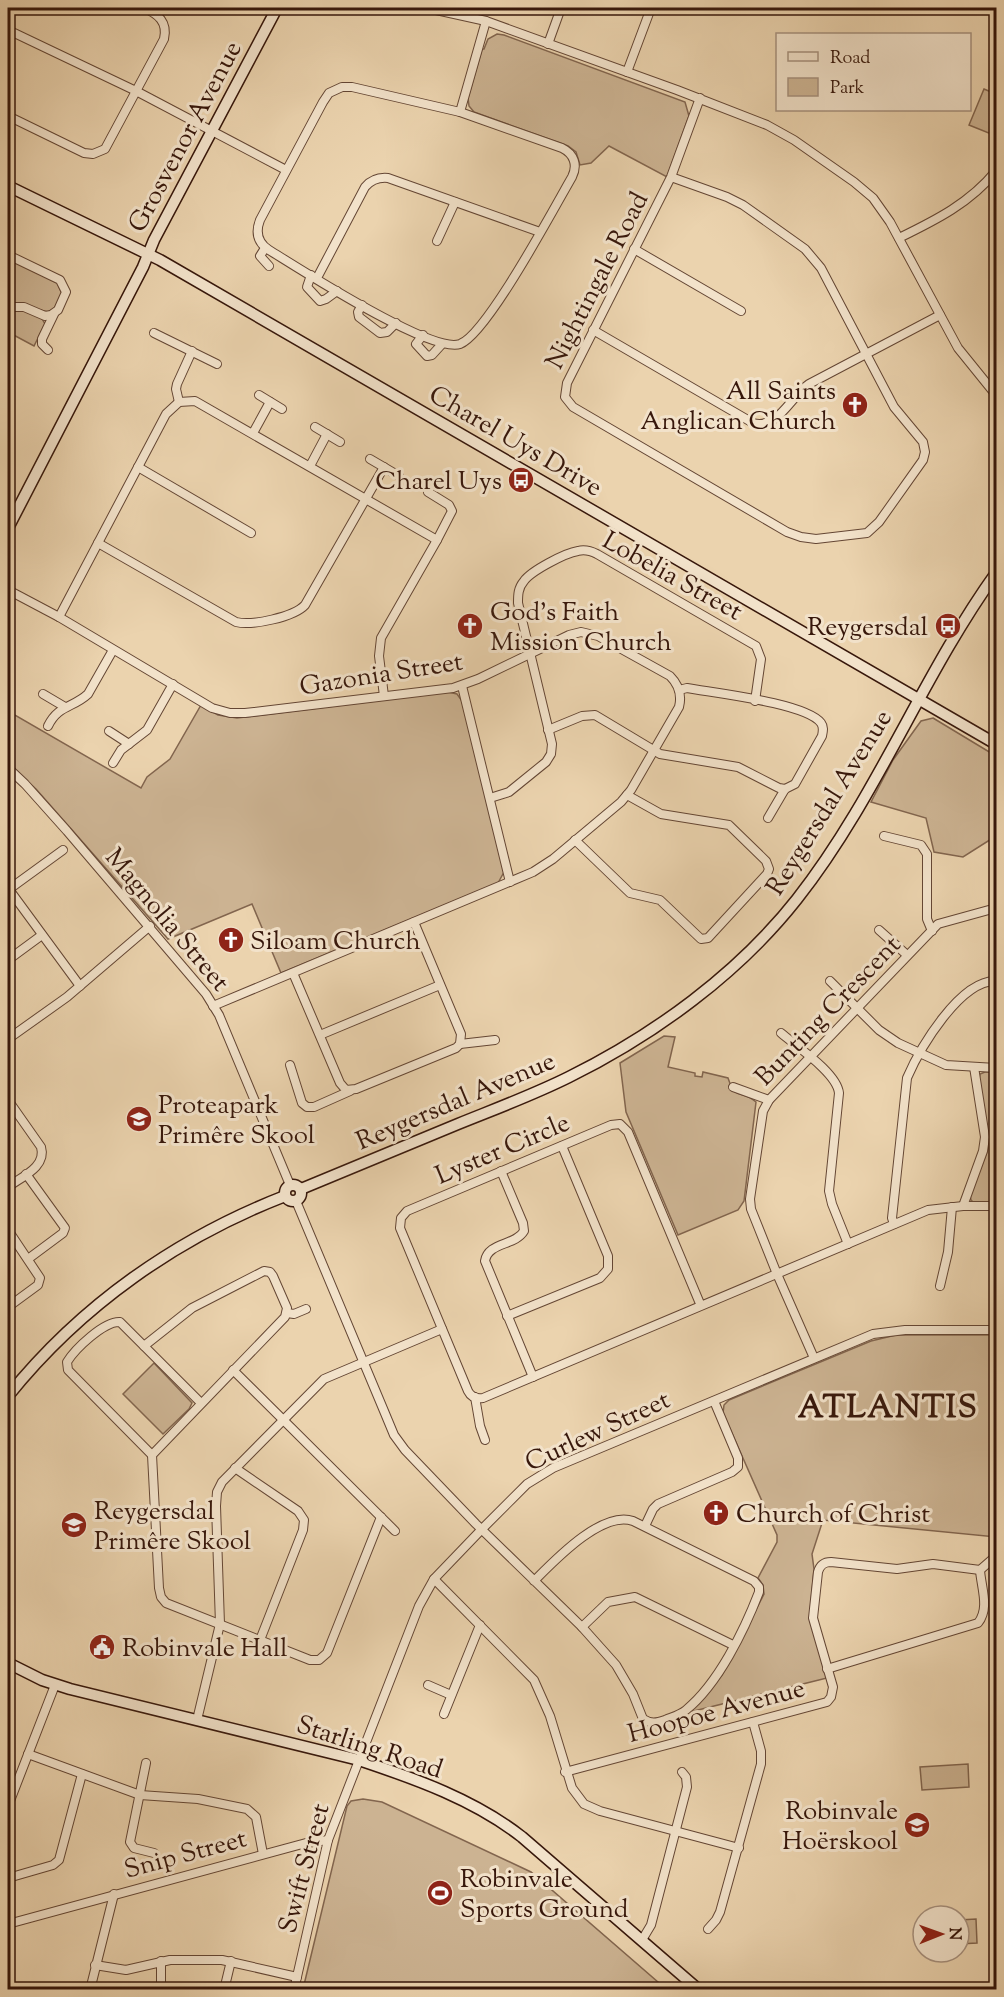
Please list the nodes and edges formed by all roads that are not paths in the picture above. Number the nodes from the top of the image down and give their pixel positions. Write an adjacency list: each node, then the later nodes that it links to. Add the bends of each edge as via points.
1 (144, 8): 10 (street, via 159,16 165,34)
2 (277, 8): 14 (main road, Grosvenor Avenue)
3 (427, 8): 6 (street)
4 (561, 8): 8 (street)
5 (651, 8): 9 (street)
6 (486, 21): 8 (street); 12 (street)
7 (8, 30): 10 (street)
8 (548, 44): 9 (street)
9 (627, 72): 11 (street)
10 (136, 91): 13 (street, via 107,146 93,154); 14 (street)
11 (700, 98): 17 (street, Nightingale Road); 21 (street, via 782,132 854,182 879,206)
12 (460, 112): 15 (street, via 352,87 338,88 326,97); 20 (street, via 562,148 573,158 574,173)
13 (8, 116)
14 (212, 131): 15 (street); 25 (main road, Grosvenor Avenue)
15 (286, 170): 23 (street, via 258,225 258,238)
16 (996, 171): 21 (street, via 957,207)
17 (671, 177): 24 (street, Nightingale Road); 42 (street, Nightingale Road, via 735,201 809,253 821,268)
18 (8, 186): 25 (main road, Charel Uys Drive)
19 (455, 202): 20 (street); 22 (street); 28 (street, via 388,178 372,181)
20 (540, 232): 39 (street, via 502,297 472,335 458,344)
21 (899, 238): 34 (street)
22 (437, 241)
23 (265, 248): 27 (street, via 260,256); 28 (street)
24 (634, 249): 32 (street); 36 (street, Nightingale Road)
25 (148, 254): 60 (main road, Grosvenor Avenue); 75 (main road, Charel Uys Drive)
26 (8, 255): 33 (street, via 62,282 65,295)
27 (269, 267)
28 (314, 277): 29 (street); 29 (street, via 307,287 320,301)
29 (337, 291): 30 (street)
30 (362, 305): 35 (street); 35 (street, via 359,317 380,333)
31 (8, 307): 33 (street, via 28,308 45,316)
32 (741, 311)
33 (54, 314): 40 (street, via 42,339)
34 (940, 315): 42 (street); 45 (street, via 958,348)
35 (396, 323): 38 (street)
36 (593, 330): 42 (street, via 760,424 777,418 803,388); 42 (street, Nightingale Road, via 565,386 569,405 787,532 807,539 855,536 872,530 924,456 923,442 894,407)
37 (154, 333): 41 (street)
38 (423, 335): 39 (street); 39 (street, via 416,344 427,356)
39 (442, 344)
40 (48, 350)
41 (192, 351): 43 (street); 46 (street, via 177,384)
42 (866, 356)
43 (217, 364)
44 (259, 395): 47 (street)
45 (996, 395)
46 (179, 402): 50 (street, via 200,402); 55 (street, via 166,414)
47 (270, 402): 48 (street); 50 (street)
48 (282, 409)
49 (315, 427): 51 (street)
50 (253, 433): 54 (street)
51 (327, 434): 52 (street); 54 (street)
52 (340, 442)
53 (370, 459): 56 (street)
54 (310, 466): 59 (street)
55 (138, 467): 61 (street); 63 (street)
56 (384, 468): 57 (street); 59 (street)
57 (399, 476)
58 (428, 492): 62 (street, via 449,505 452,512)
59 (366, 499): 62 (street); 63 (street, via 302,608 291,615 251,623 232,620)
60 (8, 528)
61 (250, 532)
62 (437, 540): 73 (street, via 381,638)
63 (98, 543): 66 (street)
64 (996, 573): 75 (main road, Reygersdal Avenue)
65 (8, 590): 66 (street, Gazonia Street)
66 (59, 617): 67 (street, Gazonia Street)
67 (113, 650): 69 (street, Gazonia Street); 76 (street, via 88,694)
68 (530, 655): 70 (street, Gazonia Street); 71 (street, Gazonia Street, via 575,633 593,634 670,676); 74 (street, Lobelia Street, via 518,603 521,585 533,572 573,552 587,550 756,646 761,659); 78 (street)
69 (173, 684): 73 (street, Gazonia Street, via 218,710 237,714); 80 (street, via 147,730)
70 (462, 686): 73 (street, Gazonia Street); 87 (street)
71 (679, 690): 74 (street, via 687,688); 82 (street, via 679,707)
72 (43, 693): 76 (street)
73 (384, 696)
74 (755, 700): 85 (street, via 799,710 818,720 823,728 795,784)
75 (918, 700): 81 (main road, Charel Uys Drive); 128 (main road, Reygersdal Avenue, via 854,814 797,899 702,992 642,1035 572,1075)
76 (65, 707): 77 (street)
77 (48, 726)
78 (548, 730): 82 (street, via 595,715); 87 (street, via 552,749 546,762 509,792)
79 (109, 731): 80 (street)
80 (129, 744): 83 (street)
81 (996, 744)
82 (655, 750): 85 (street, via 738,767); 86 (street)
83 (113, 763)
84 (8, 768): 96 (street, Magnolia Street)
85 (785, 789): 88 (street)
86 (627, 795): 90 (street); 90 (street, via 661,814 729,825 766,861 767,874 708,938 701,939 657,898 630,893)
87 (490, 798): 92 (street)
88 (768, 818)
89 (884, 836): 98 (street, via 921,845 925,850 927,919)
90 (575, 840): 92 (street, via 540,868)
91 (63, 850): 93 (street)
92 (510, 882): 95 (street)
93 (8, 889): 99 (street)
94 (996, 908): 98 (street, Bunting Crescent, via 938,924)
95 (414, 922): 102 (street); 105 (street)
96 (150, 926): 106 (street); 107 (street, Magnolia Street)
97 (879, 930): 100 (street)
98 (932, 931): 100 (street, Bunting Crescent)
99 (42, 935): 101 (street); 106 (street)
100 (908, 955): 108 (street, Bunting Crescent)
101 (8, 960)
102 (293, 972): 107 (street); 110 (street)
103 (830, 981): 108 (street)
104 (996, 981): 114 (street, via 969,991 931,1032)
105 (440, 985): 110 (street); 113 (street, via 461,1034)
106 (80, 986): 111 (street)
107 (213, 1006): 126 (street, Magnolia Street)
108 (857, 1008): 114 (street, via 886,1035); 115 (street, Bunting Crescent)
109 (781, 1033): 115 (street)
110 (320, 1035): 120 (street, via 340,1083)
111 (8, 1039)
112 (495, 1040): 113 (street)
113 (460, 1044): 120 (street)
114 (919, 1053): 117 (street, via 946,1065); 134 (street, via 904,1085)
115 (810, 1057): 122 (street, Bunting Crescent); 136 (street, via 838,1088 829,1191)
116 (290, 1065): 120 (street, via 307,1107)
117 (974, 1067): 118 (street); 131 (street, via 985,1137)
118 (996, 1068)
119 (734, 1087): 122 (street)
120 (350, 1090)
121 (8, 1100): 125 (street, via 42,1152 40,1163)
122 (769, 1100): 138 (street, Bunting Crescent, via 760,1118 750,1204)
123 (562, 1146): 124 (street, Lyster Circle); 140 (street, Lyster Circle, via 613,1124 625,1127); 144 (street, via 608,1257 608,1269 600,1278)
124 (501, 1171): 144 (street, via 524,1227 520,1237 490,1250 485,1258); 145 (street, Lyster Circle, via 406,1211 400,1218 400,1228)
125 (27, 1174): 127 (street); 137 (street, via 65,1228)
126 (290, 1185): 128 (main road); 129 (main road)
127 (8, 1187)
128 (301, 1189): 130 (main road)
129 (285, 1196): 130 (main road); 152 (main road, via 200,1235 133,1277 60,1338)
130 (296, 1201): 149 (street)
131 (963, 1206): 132 (street); 133 (street)
132 (996, 1206)
133 (952, 1207): 134 (street, via 928,1210); 139 (street)
134 (894, 1224): 136 (street)
135 (8, 1230): 137 (street)
136 (848, 1244): 138 (street)
137 (28, 1259): 141 (street, via 39,1274 39,1283)
138 (777, 1274): 140 (street); 148 (street, Bunting Crescent)
139 (940, 1286)
140 (701, 1306): 151 (street)
141 (8, 1307)
142 (306, 1309): 143 (street)
143 (287, 1313): 147 (street, via 273,1276 264,1271 192,1308); 150 (street)
144 (507, 1316): 151 (street)
145 (442, 1329): 149 (street); 153 (street, Lyster Circle, via 468,1391)
146 (996, 1330): 148 (street, Curlew Street, via 890,1331 862,1338)
147 (144, 1346): 155 (street); 158 (street, via 120,1322 113,1322 82,1344 67,1367)
148 (814, 1359): 154 (street, Curlew Street)
149 (363, 1362): 156 (street, via 324,1379); 162 (street, via 402,1446)
150 (233, 1370): 155 (street); 156 (street)
151 (533, 1377): 153 (street, via 483,1398)
152 (8, 1396)
153 (475, 1397): 157 (street, Lyster Circle)
154 (714, 1401): 161 (street, via 738,1458 738,1467 658,1504); 162 (street, Curlew Street, via 546,1472 527,1484)
155 (201, 1403): 158 (street)
156 (282, 1419): 159 (street); 160 (street)
157 (485, 1440)
158 (152, 1455): 168 (street, via 160,1594 170,1605)
159 (235, 1468): 168 (street, via 222,1482 216,1499); 171 (street, via 298,1511 304,1520)
160 (381, 1517): 163 (street); 171 (street, via 324,1657 313,1660)
161 (645, 1526): 167 (street, via 629,1519 616,1520 576,1540); 172 (street, via 758,1584 758,1595)
162 (482, 1529): 166 (street, Curlew Street); 167 (street)
163 (395, 1531)
164 (996, 1556): 165 (street)
165 (980, 1570): 174 (street, via 984,1605 978,1623); 174 (street, Hoopoe Avenue, via 933,1564 902,1569 831,1562 822,1565 813,1611)
166 (434, 1580): 169 (street); 182 (street, Curlew Street, via 419,1606)
167 (534, 1581): 170 (street)
168 (220, 1624): 171 (street); 179 (street)
169 (480, 1625): 177 (street); 184 (street, via 538,1687)
170 (582, 1627): 172 (street, via 608,1602 635,1597); 172 (street, via 616,1665 640,1715 650,1723 685,1711 713,1681)
171 (260, 1640)
172 (733, 1646)
173 (8, 1663): 175 (main road, Starling Road)
174 (827, 1669): 180 (street, Hoopoe Avenue, via 832,1688 827,1702)
175 (55, 1685): 179 (main road, Starling Road); 181 (street)
176 (428, 1685): 177 (street)
177 (451, 1695): 178 (street)
178 (444, 1714)
179 (197, 1720): 182 (main road, Starling Road)
180 (753, 1722): 184 (street, Hoopoe Avenue); 191 (street, via 761,1759)
181 (28, 1754): 186 (street); 188 (street)
182 (359, 1760): 190 (street, Swift Street); 198 (main road, Starling Road, via 423,1784 501,1821)
183 (146, 1762): 187 (street)
184 (566, 1772): 189 (street, via 584,1804)
185 (682, 1772): 189 (street, via 687,1787)
186 (82, 1774): 187 (street); 194 (street, via 59,1860)
187 (140, 1795): 192 (street, via 130,1844); 193 (street, via 198,1798 250,1811 256,1817)
188 (8, 1806)
189 (676, 1831): 191 (street); 198 (street, via 651,1925)
190 (328, 1840): 193 (street, Snip Street); 202 (street, Swift Street)
191 (739, 1848): 197 (street, via 720,1912)
192 (154, 1853)
193 (263, 1854): 195 (street, Snip Street)
194 (8, 1878)
195 (114, 1894): 196 (street); 201 (street, Snip Street)
196 (8, 1924)
197 (708, 1929)
198 (642, 1940): 207 (main road, Starling Road)
199 (161, 1961): 200 (street); 201 (street, via 126,1970); 204 (street)
200 (231, 1962): 202 (street); 205 (street)
201 (95, 1965): 203 (street, Snip Street)
202 (297, 1977): 206 (street, Swift Street)
203 (90, 1989)
204 (161, 1989)
205 (224, 1989)
206 (294, 1989)
207 (699, 1989)

